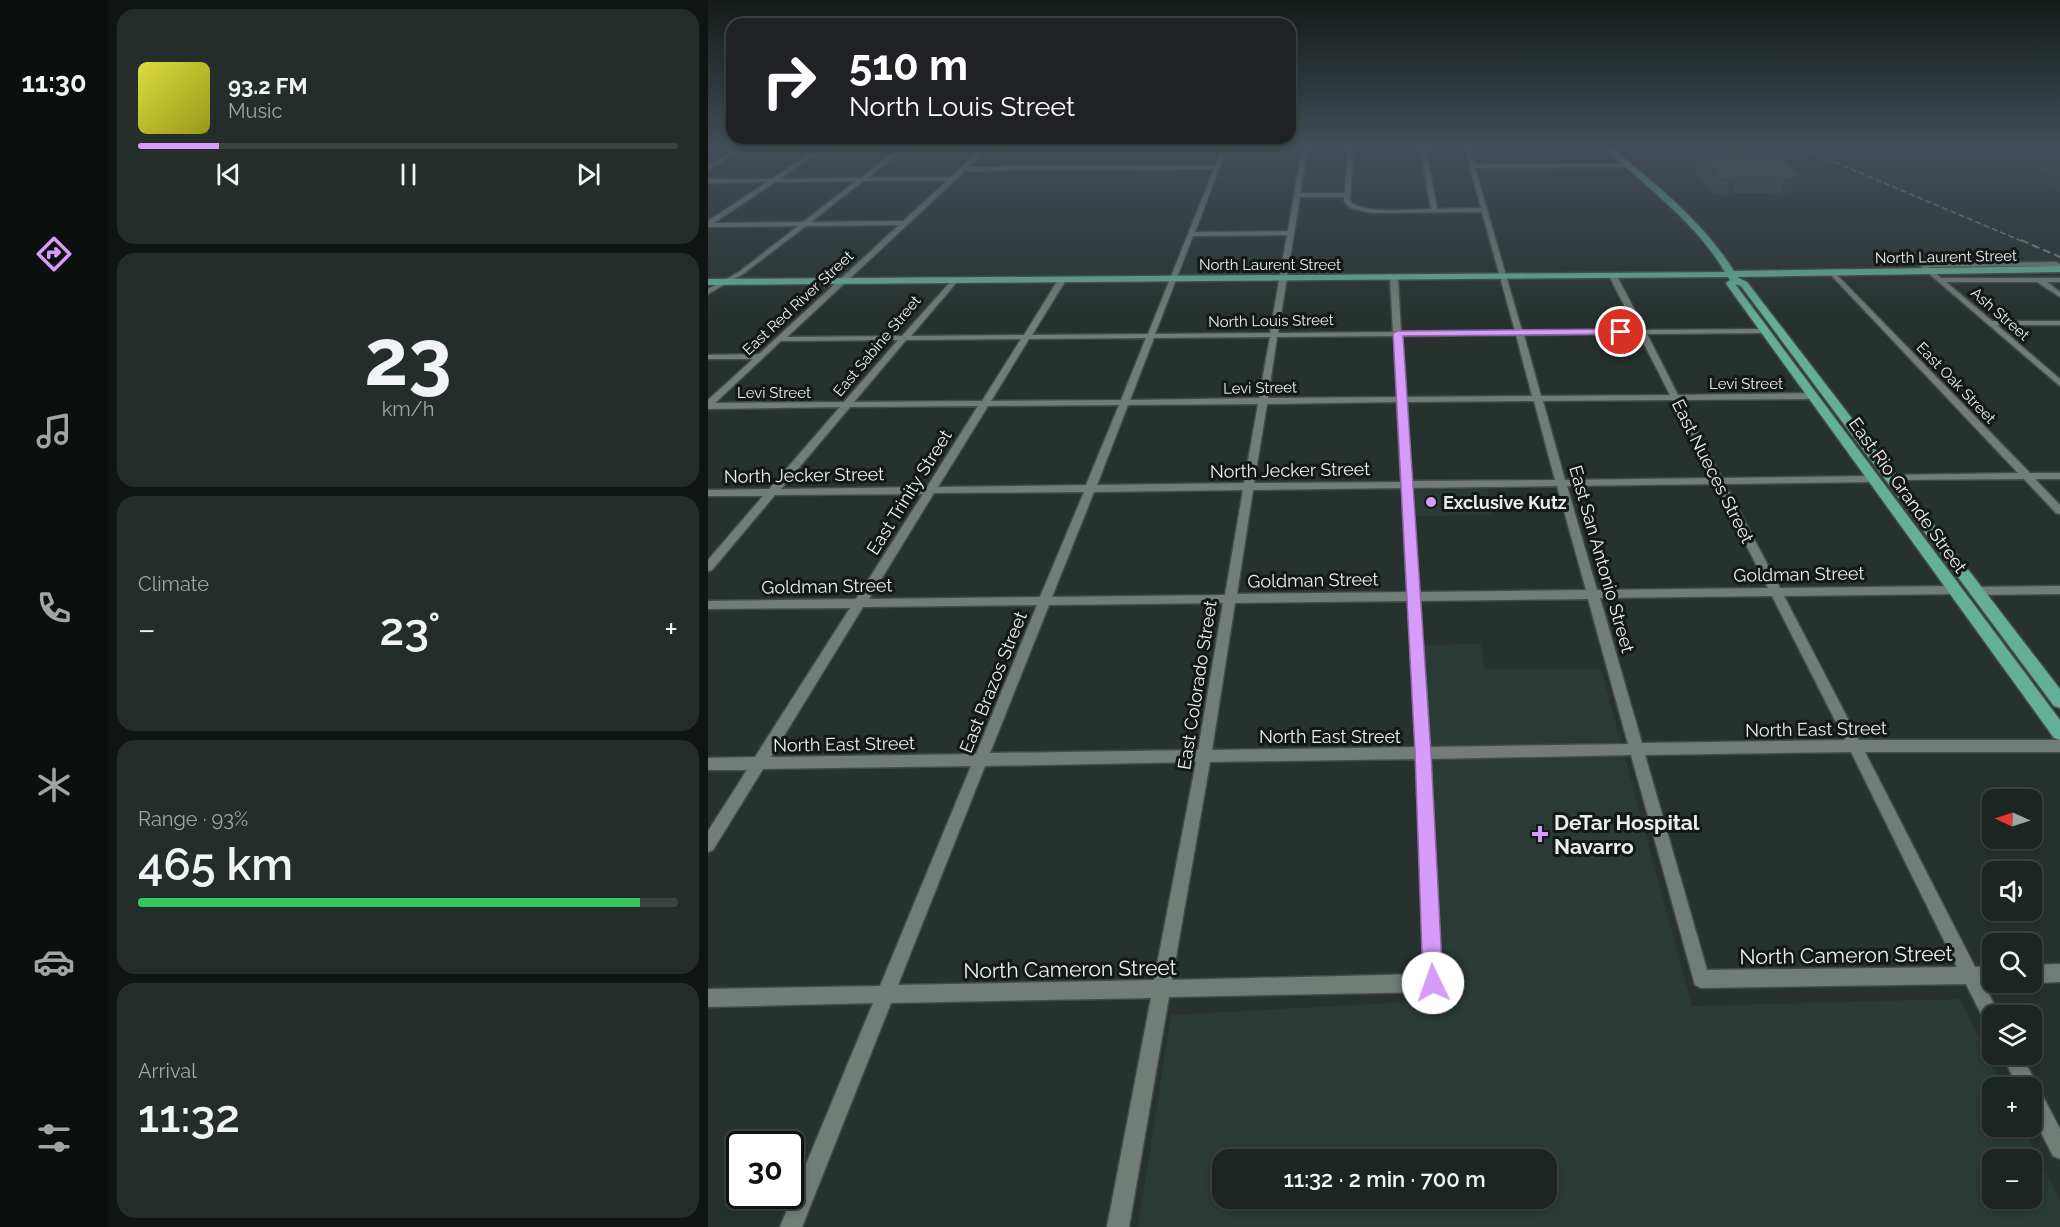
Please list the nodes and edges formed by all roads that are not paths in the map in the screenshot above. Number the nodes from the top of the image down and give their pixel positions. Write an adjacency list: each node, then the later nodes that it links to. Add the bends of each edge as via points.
1 (737, 205): 13 (street)
2 (830, 205): 14 (street)
3 (924, 205): 12 (street, East Red River Street)
4 (1203, 205): 16 (street, East Brazos Street)
5 (1296, 205): 15 (street, East Colorado Street)
6 (1351, 205): 11 (street, via 1358,209)
7 (1433, 205): 11 (street)
8 (1483, 205): 10 (street, East San Antonio Street)
9 (1675, 205): 22 (main road, East Rio Grande Street, via 1718,253)
10 (1484, 210): 11 (street); 20 (street, East San Antonio Street)
11 (1434, 211)
12 (905, 223): 14 (street); 29 (street, East Red River Street)
13 (708, 224): 14 (street)
14 (805, 224): 32 (street, via 741,273)
15 (1292, 233): 16 (street); 24 (street, East Colorado Street)
16 (1191, 234): 26 (street, East Brazos Street)
17 (2060, 269): 18 (main road, North Laurent Street)
18 (1930, 272): 19 (main road, North Laurent Street); 27 (street); 36 (street, Ash Street)
19 (1832, 273): 22 (main road, North Laurent Street); 58 (street, East Oak Street)
20 (1503, 276): 21 (main road, North Laurent Street); 23 (main road, North Laurent Street); 38 (street, East San Antonio Street)
21 (1613, 276): 22 (main road, North Laurent Street); 39 (street, East Nueces Street)
22 (1733, 277): 37 (main road, East Rio Grande Street, via 1730,283); 60 (main road, East Rio Grande Street, via 1744,284)
23 (1394, 278): 24 (main road, North Laurent Street); 40 (street)
24 (1285, 279): 26 (main road, North Laurent Street); 41 (street, East Colorado Street)
25 (1062, 280): 26 (main road, North Laurent Street); 30 (main road, North Laurent Street); 42 (street, East Trinity Street)
26 (1173, 280): 43 (street, East Brazos Street)
27 (2039, 280): 28 (street); 34 (street)
28 (2060, 280)
29 (842, 281): 30 (main road, North Laurent Street); 32 (main road, North Laurent Street); 45 (street, East Red River Street)
30 (953, 281): 44 (street, East Sabine Street)
31 (708, 282): 32 (main road, North Laurent Street)
32 (723, 282): 33 (street)
33 (708, 292)
34 (2060, 295)
35 (2060, 323): 36 (street)
36 (1990, 324): 48 (street, Ash Street)
37 (1764, 331): 39 (street, North Louis Street); 49 (main road, East Rio Grande Street)
38 (1519, 332): 39 (street, North Louis Street); 40 (street, North Louis Street); 52 (street, East San Antonio Street)
39 (1641, 332): 50 (street, East Nueces Street)
40 (1398, 333): 41 (street, North Louis Street); 51 (street)
41 (1274, 335): 43 (street, North Louis Street); 53 (street, East Colorado Street)
42 (1028, 336): 43 (street, North Louis Street); 44 (street, North Louis Street); 55 (street, East Trinity Street)
43 (1152, 336): 54 (street, East Brazos Street)
44 (903, 338): 45 (street, North Louis Street); 57 (street, East Sabine Street)
45 (778, 339): 46 (street, East Red River Street)
46 (760, 356): 47 (street); 56 (street, East Red River Street)
47 (708, 357)
48 (2060, 383)
49 (1812, 396): 50 (street, Levi Street); 61 (main road, East Rio Grande Street)
50 (1676, 398): 52 (street, Levi Street); 62 (street, East Nueces Street)
51 (1402, 399): 52 (street, Levi Street); 53 (street, Levi Street); 64 (street)
52 (1539, 399): 63 (street, East San Antonio Street)
53 (1262, 401): 54 (street, Levi Street); 65 (street, East Colorado Street)
54 (1125, 402): 55 (street, Levi Street); 66 (street, East Brazos Street)
55 (985, 404): 57 (street, Levi Street); 67 (street, East Trinity Street)
56 (708, 405): 57 (street, Levi Street)
57 (846, 406): 68 (street, East Sabine Street)
58 (2026, 476): 59 (street); 60 (street); 70 (street, East Oak Street)
59 (2060, 476)
60 (1891, 478): 75 (main road, East Rio Grande Street)
61 (1873, 479): 62 (street, North Jecker Street); 71 (main road, East Rio Grande Street)
62 (1718, 481): 63 (street, North Jecker Street); 76 (street, East Nueces Street)
63 (1561, 483): 64 (street, North Jecker Street); 77 (street, East San Antonio Street)
64 (1406, 485): 65 (street, North Jecker Street); 78 (street)
65 (1250, 487): 66 (street, North Jecker Street); 79 (street, East Colorado Street)
66 (1090, 489): 67 (street, North Jecker Street); 80 (street, East Brazos Street)
67 (931, 490): 68 (street, North Jecker Street); 81 (street, East Trinity Street)
68 (773, 492): 69 (street, North Jecker Street); 72 (street, East Sabine Street)
69 (708, 493)
70 (2060, 511)
71 (1930, 557): 73 (main road, East Rio Grande Street); 75 (main road, via 1947,566 1962,585)
72 (708, 567)
73 (1955, 590): 76 (street, Goldman Street); 83 (main road); 85 (main road, East Rio Grande Street)
74 (2060, 590): 75 (street)
75 (1976, 591): 83 (main road, East Rio Grande Street)
76 (1775, 592): 77 (street, Goldman Street); 86 (street, East Nueces Street)
77 (1593, 594): 78 (street, Goldman Street); 88 (street, East San Antonio Street)
78 (1412, 597): 79 (street, Goldman Street); 89 (street)
79 (1229, 599): 80 (street, Goldman Street); 90 (street, East Colorado Street)
80 (1045, 602): 81 (street, Goldman Street); 91 (street, East Brazos Street)
81 (860, 604): 82 (street, Goldman Street); 93 (street, East Trinity Street)
82 (708, 605)
83 (2005, 629): 84 (main road, East Rio Grande Street)
84 (2060, 701)
85 (2060, 734)
86 (1855, 746): 87 (street, North East Street); 88 (street, North East Street); 98 (street, East Nueces Street)
87 (2060, 746)
88 (1638, 750): 89 (street, North East Street); 99 (street, East San Antonio Street)
89 (1423, 753): 90 (street, North East Street); 100 (street, North Cameron Street, via 1433,983)
90 (1204, 755): 91 (street, North East Street); 100 (street, East Colorado Street)
91 (981, 760): 93 (street, North East Street); 101 (street, East Brazos Street)
92 (708, 764): 93 (street, North East Street)
93 (760, 764): 94 (street, East Trinity Street)
94 (708, 845)
95 (2060, 973): 96 (street)
96 (2042, 974)
97 (1982, 975): 98 (street, North Cameron Street)
98 (1970, 976): 99 (street, North Cameron Street); 103 (street, East Nueces Street)
99 (1701, 979)
100 (1161, 989): 101 (street, North Cameron Street); 107 (street, East Colorado Street)
101 (886, 995): 102 (street, North Cameron Street); 106 (street, East Brazos Street)
102 (708, 998)
103 (1985, 1005)
104 (2042, 1114): 105 (street)
105 (2060, 1149)
106 (791, 1227)
107 (1118, 1227)

